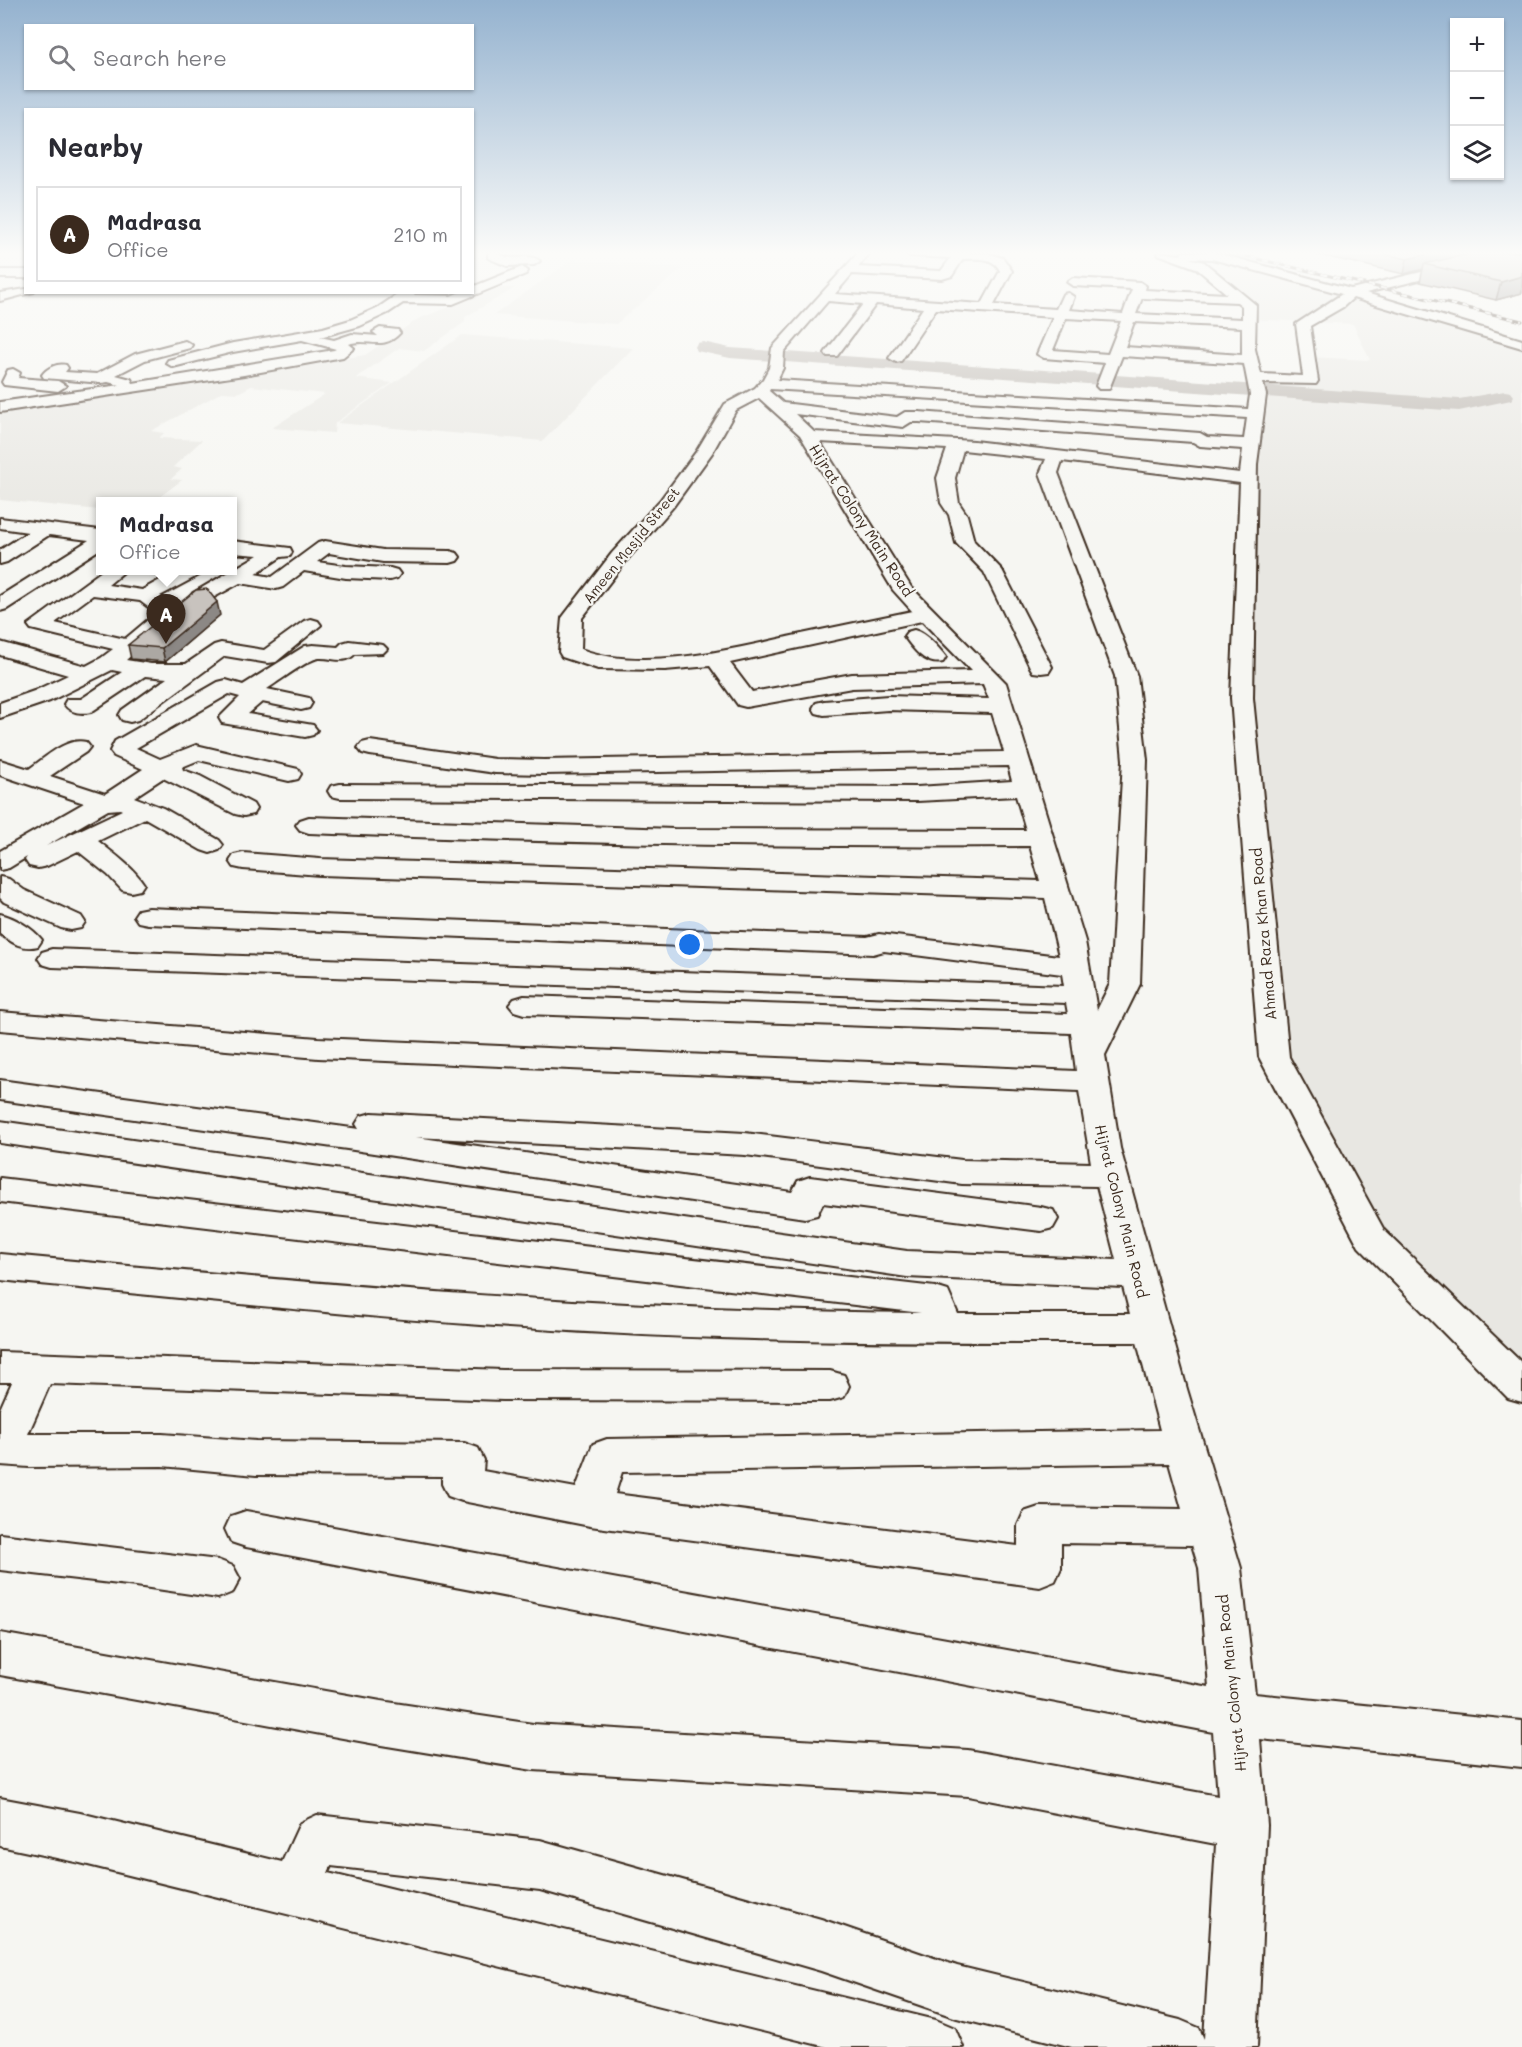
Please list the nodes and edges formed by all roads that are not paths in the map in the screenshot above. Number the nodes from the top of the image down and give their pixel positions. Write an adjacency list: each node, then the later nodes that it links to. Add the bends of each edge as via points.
1 (176, 348): 22 (street, via 140,357 103,376)
2 (231, 348): 18 (street, via 202,352)
3 (258, 348): 19 (street, via 265,354 250,360)
4 (300, 348): 13 (street)
5 (345, 348): 19 (street, via 339,354)
6 (792, 348): 20 (street)
7 (837, 348): 14 (street)
8 (903, 348): 16 (street)
9 (1047, 348): 15 (street, via 1044,354)
10 (1118, 348): 15 (street)
11 (1250, 348): 17 (street, Ahmad Raza Khan Road)
12 (1306, 348): 28 (street, via 1311,381)
13 (302, 351)
14 (832, 353)
15 (1115, 355): 17 (street); 21 (street)
16 (896, 358)
17 (1251, 360): 28 (street, Ahmad Raza Khan Road)
18 (173, 363)
19 (261, 368): 22 (street)
20 (772, 379): 26 (street); 26 (street, via 880,420 903,422); 29 (street, Hijrat Colony Main Road); 62 (street, Ameen Masjid Street, via 730,407 692,470 572,618 570,652 598,663)
21 (1106, 381)
22 (123, 384): 24 (street); 24 (street, via 49,375 57,370 16,368 9,382 57,386)
23 (3, 390): 25 (street)
24 (80, 394): 25 (street)
25 (27, 402): 27 (street)
26 (923, 405): 28 (street); 28 (street, via 1200,441)
27 (0, 407)
28 (1255, 408): 32 (street, Ahmad Raza Khan Road)
29 (809, 437): 30 (street); 56 (street, Hijrat Colony Main Road, via 903,590)
30 (956, 445): 31 (street); 64 (street, via 946,478 950,503 958,515 965,543 992,570)
31 (1056, 456): 32 (street); 105 (street, via 1049,473 1126,676 1135,760 1125,984)
32 (1249, 479): 118 (street, Ahmad Raza Khan Road, via 1242,698 1274,1057 1371,1238)
33 (0, 523): 34 (street)
34 (46, 529): 35 (street); 39 (street)
35 (94, 537): 40 (street); 42 (street)
36 (237, 548): 37 (street)
37 (276, 552): 41 (street); 48 (street)
38 (450, 557): 41 (street, via 383,556 325,547)
39 (0, 558)
40 (37, 558)
41 (306, 560): 44 (street); 48 (street, via 276,583)
42 (65, 563): 43 (street); 53 (street)
43 (96, 567)
44 (360, 573): 47 (street); 50 (street)
45 (110, 575): 49 (street)
46 (185, 575): 51 (street)
47 (401, 575)
48 (237, 578): 52 (street)
49 (89, 589): 51 (street); 55 (street)
50 (345, 592)
51 (145, 596): 57 (street, via 165,608 167,615)
52 (200, 597)
53 (0, 605)
54 (19, 612): 55 (street)
55 (45, 620): 57 (street); 58 (street)
56 (920, 625): 61 (street, Hijrat Colony Main Road); 62 (street, Ameen Masjid Street)
57 (128, 646): 63 (street)
58 (0, 647): 66 (street)
59 (376, 649): 60 (street, via 349,647 343,654)
60 (313, 651): 67 (street, via 321,629 268,657 221,649); 69 (street)
61 (950, 656): 68 (street); 70 (street, Hijrat Colony Main Road)
62 (716, 659): 68 (street, via 746,700 852,681)
63 (109, 663): 65 (street); 66 (street)
64 (1041, 667)
65 (141, 669): 67 (street); 72 (street, via 83,706)
66 (89, 674): 74 (street)
67 (185, 674): 69 (street); 75 (street)
68 (892, 679): 70 (street)
69 (243, 691): 71 (street); 76 (street, via 230,717); 79 (street, via 123,746 122,751)
70 (995, 692): 73 (street); 81 (street, Hijrat Colony Main Road)
71 (301, 703)
72 (75, 704)
73 (824, 708)
74 (0, 711)
75 (130, 715)
76 (306, 730)
77 (78, 747): 83 (street)
78 (370, 748): 81 (street, via 495,766)
79 (165, 766): 82 (street, via 196,752); 85 (street); 87 (street, via 173,776)
80 (0, 767): 83 (street)
81 (1021, 773): 84 (street, via 916,794); 89 (street, Hijrat Colony Main Road)
82 (289, 774)
83 (32, 777): 85 (street)
84 (340, 791)
85 (108, 803): 86 (street); 93 (street)
86 (144, 809): 90 (street); 91 (street)
87 (244, 809)
88 (309, 825): 89 (street, via 844,840)
89 (1040, 838): 96 (street, Hijrat Colony Main Road)
90 (80, 840): 94 (street); 95 (street)
91 (210, 845)
92 (243, 861): 96 (street, via 320,867)
93 (0, 862)
94 (131, 884)
95 (4, 890): 99 (street)
96 (1055, 890): 102 (street, Hijrat Colony Main Road, via 1071,941)
97 (148, 916): 102 (street, via 873,946 879,942)
98 (0, 922): 100 (street)
99 (71, 922)
100 (28, 940)
101 (52, 958): 102 (street)
102 (1079, 995): 103 (street); 105 (street, Hijrat Colony Main Road)
103 (524, 1005)
104 (0, 1021): 105 (street, via 318,1048)
105 (1091, 1069): 109 (street, Hijrat Colony Main Road)
106 (0, 1090): 108 (street)
107 (0, 1132): 113 (street, via 907,1264)
108 (347, 1138): 109 (street, via 357,1124 745,1144 962,1172); 111 (street, via 805,1206 810,1190)
109 (1110, 1175): 113 (street, Hijrat Colony Main Road)
110 (0, 1190): 114 (street, via 935,1301)
111 (1041, 1218)
112 (0, 1267): 114 (street, via 528,1314)
113 (1137, 1274): 115 (street, Hijrat Colony Main Road)
114 (944, 1328): 115 (street)
115 (1152, 1328): 119 (street, Hijrat Colony Main Road)
116 (19, 1368): 117 (street, via 503,1385); 120 (street, via 2,1449 464,1460 462,1484)
117 (830, 1386)
118 (1522, 1387)
119 (1184, 1446): 120 (street, via 607,1456); 121 (street, Hijrat Colony Main Road)
120 (590, 1508): 121 (street, via 1040,1568 1039,1525)
121 (1208, 1527): 126 (street, Hijrat Colony Main Road, via 1220,1568)
122 (246, 1529): 126 (street)
123 (0, 1552): 124 (street)
124 (218, 1579)
125 (0, 1654): 129 (street, via 533,1747 968,1773)
126 (1234, 1714): 127 (street); 129 (street, Hijrat Colony Main Road)
127 (1522, 1744)
128 (0, 1822): 130 (street)
129 (1243, 1825): 133 (street, Hijrat Colony Main Road)
130 (294, 1892): 131 (street); 132 (street, via 317,1840 540,1865 821,1946 957,1992)
131 (936, 2047)
132 (1180, 2047)
133 (1230, 2047)

